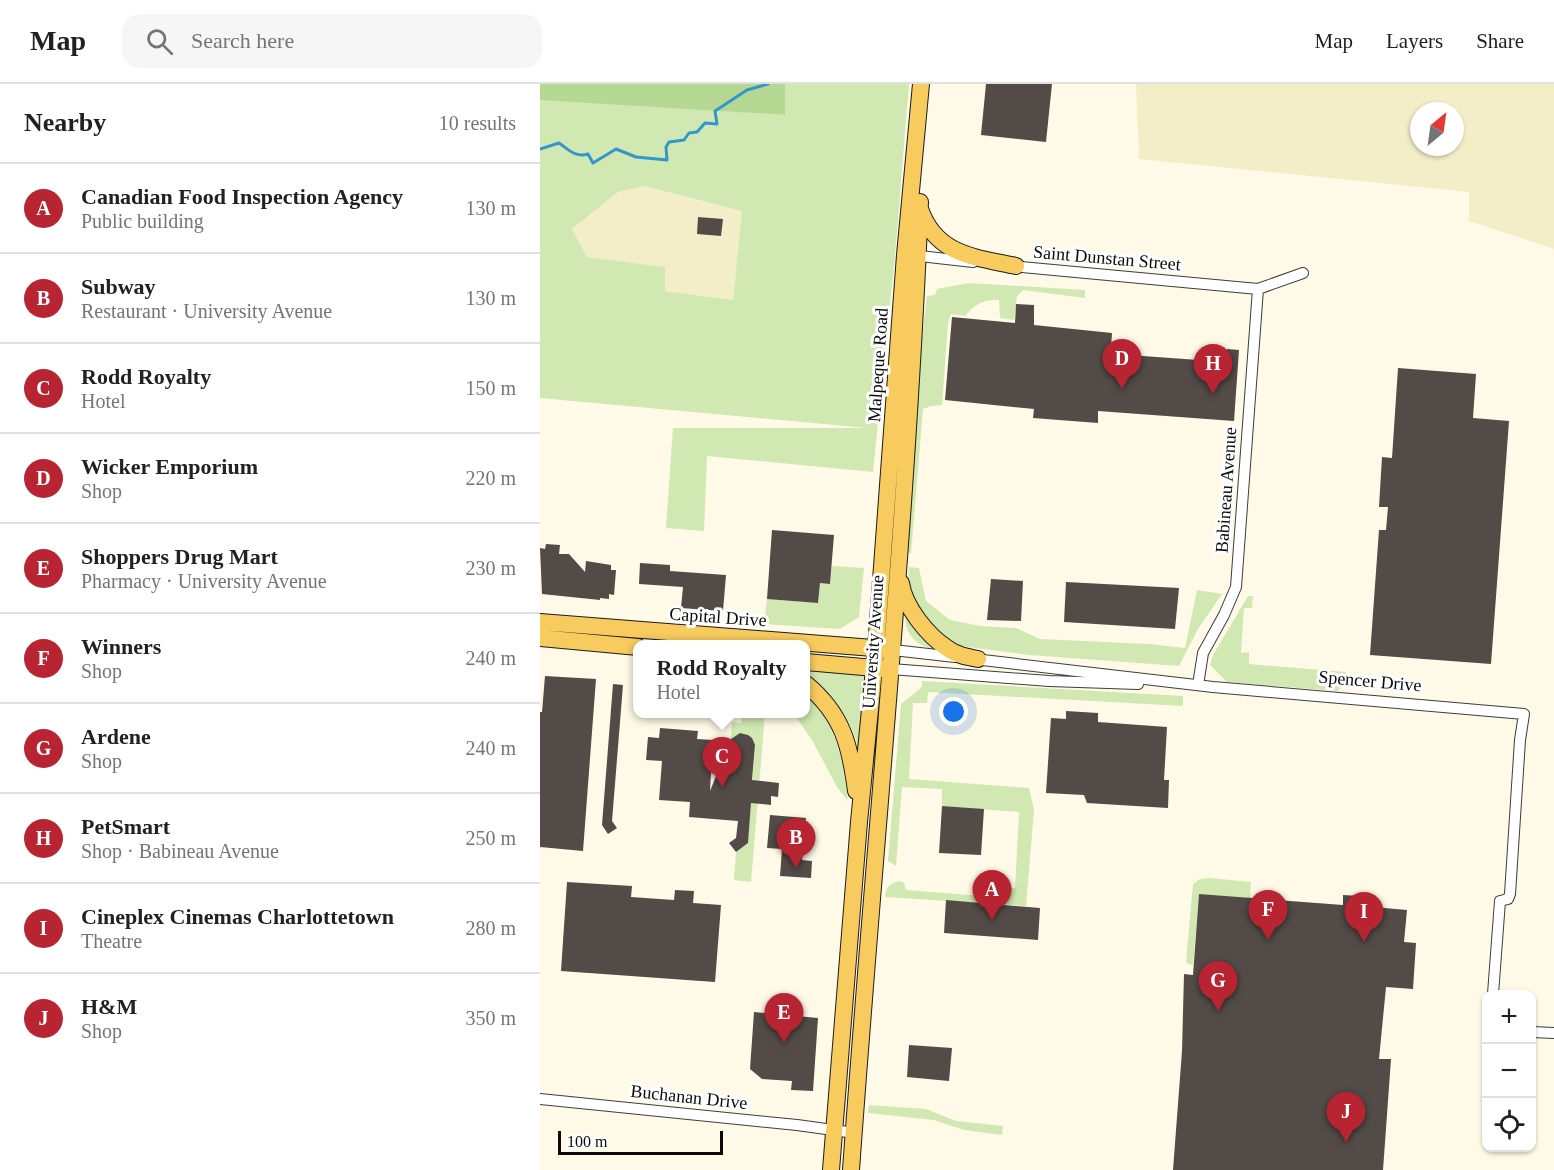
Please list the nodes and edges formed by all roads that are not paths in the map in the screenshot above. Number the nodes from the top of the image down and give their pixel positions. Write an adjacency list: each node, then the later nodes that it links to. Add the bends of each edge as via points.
1 (921, 84): 2 (main road, Malpeque Road)
2 (917, 117): 3 (main road, University Avenue); 4 (main road, Malpeque Road)
3 (920, 207): 4 (main road, University Avenue); 5 (main road, via 925,222 940,241 958,253)
4 (911, 255): 5 (street, Saint Dunstan Street); 8 (main road, University Avenue); 14 (main road, Malpeque Road)
5 (1016, 266): 7 (street, Saint Dunstan Street)
6 (1303, 273): 7 (street, Saint Dunstan Street)
7 (1258, 289): 19 (street, Babineau Avenue, via 1236,587 1203,653)
8 (900, 535): 14 (main road, University Avenue); 15 (main road, via 900,575 906,604 946,648)
9 (540, 622): 11 (main road, Capital Drive)
10 (540, 638): 13 (main road)
11 (769, 640)
12 (810, 643): 14 (main road, Capital Drive)
13 (633, 647)
14 (884, 649): 15 (street); 17 (main road, University Avenue)
15 (978, 659): 18 (street)
16 (810, 662): 17 (main road)
17 (883, 669): 18 (street, via 1049,681); 21 (main road, University Avenue); 27 (main road, University Avenue)
18 (1183, 684): 19 (street)
19 (1198, 685): 22 (street, Spencer Drive, via 1524,714 1510,894 1500,900)
20 (810, 688): 21 (main road, via 837,720 847,740)
21 (860, 822): 26 (main road, University Avenue)
22 (1493, 990)
23 (1536, 1032): 24 (street)
24 (1554, 1033)
25 (540, 1099): 26 (street, Buchanan Drive)
26 (835, 1130): 27 (street, Buchanan Drive); 28 (main road, University Avenue)
27 (855, 1133): 29 (main road, University Avenue)
28 (831, 1170)
29 (851, 1170)

